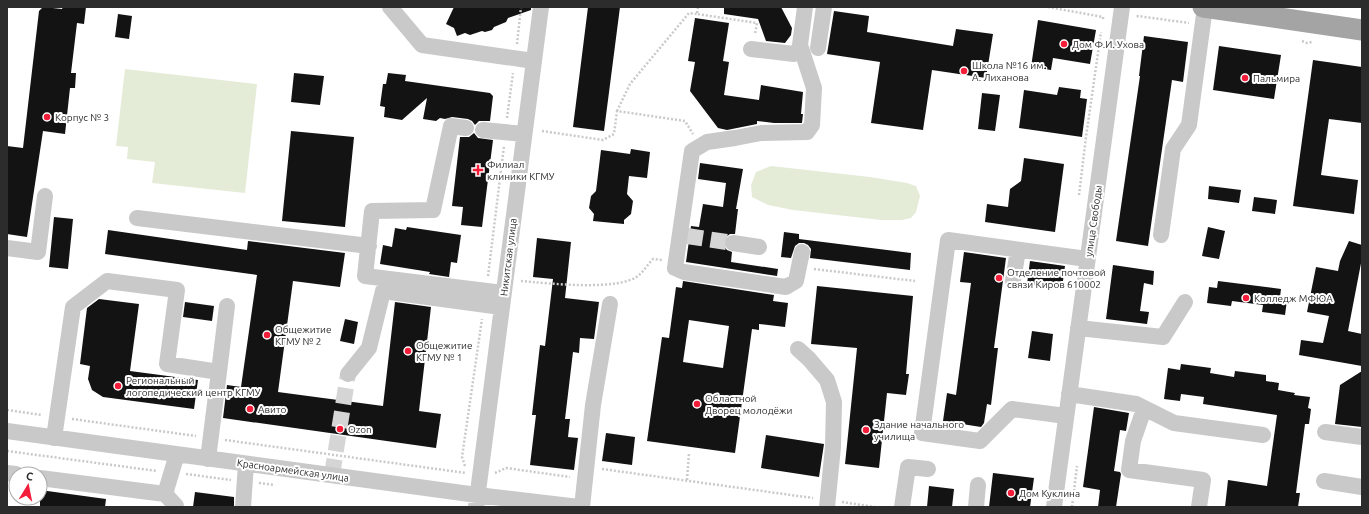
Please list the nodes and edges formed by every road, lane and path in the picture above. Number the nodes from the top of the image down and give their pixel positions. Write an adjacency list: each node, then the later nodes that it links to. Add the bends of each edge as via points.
1 (390, 7): 18 (street, via 422,45)
2 (521, 7): 18 (path)
3 (541, 7): 19 (street, Никитская улица)
4 (698, 7): 10 (path)
5 (805, 7): 16 (street, via 801,27)
6 (824, 7): 17 (street)
7 (1048, 7): 12 (path)
8 (1122, 7): 37 (street, улица Свободы)
9 (1204, 7): 11 (main road); 30 (street, via 1189,125 1173,149)
10 (697, 14): 15 (path, via 757,23); 20 (path, via 689,13 630,84)
11 (1295, 14): 14 (main road)
12 (1103, 17)
13 (1102, 27): 28 (path)
14 (1362, 30)
15 (753, 43): 16 (street, via 794,54)
16 (801, 48): 26 (street, via 814,88 812,125 807,132 761,132 707,142)
17 (818, 48)
18 (515, 58): 19 (street); 23 (path)
19 (534, 61): 25 (street, Никитская улица)
20 (617, 111): 24 (path, via 614,134 603,140); 26 (path, via 685,121)
21 (466, 128): 32 (street, via 451,126 433,210 372,211)
22 (483, 130): 23 (street)
23 (505, 131): 25 (street); 43 (path)
24 (542, 131)
25 (524, 134): 44 (street, Никитская улица)
26 (701, 146): 39 (street, via 692,151 683,236 675,268 684,272 786,287 796,281)
27 (45, 196): 34 (street, via 38,252)
28 (1078, 200)
29 (137, 218): 32 (street)
30 (1161, 235)
31 (733, 243): 33 (street)
32 (369, 246): 43 (street, via 365,276)
33 (759, 247)
34 (7, 248)
35 (1018, 250): 37 (street); 42 (street); 55 (street, via 948,240 922,434 980,441 1012,409)
36 (802, 252): 39 (street)
37 (1087, 259): 48 (street, улица Свободы)
38 (666, 261): 40 (path, via 653,259 638,276 620,283 582,286)
39 (799, 267): 41 (path)
40 (520, 281)
41 (915, 281)
42 (1013, 281)
43 (485, 298): 44 (street); 51 (street, via 383,291 369,348); 62 (path, via 462,457 467,473)
44 (502, 300): 75 (street, Никитская улица)
45 (1185, 302): 48 (street, via 1163,337)
46 (610, 304): 80 (street)
47 (228, 306): 50 (street)
48 (1078, 328): 52 (street, улица Свободы)
49 (798, 349): 76 (street, via 827,380 834,402 834,447)
50 (219, 372): 56 (street, via 167,364 177,290 108,281 73,307); 62 (street)
51 (348, 374)
52 (1069, 394): 53 (street, via 1136,404); 55 (street, улица Свободы)
53 (1144, 409): 59 (street, via 1174,423); 85 (street, via 1133,441 1129,470 1203,480)
54 (7, 410): 56 (path)
55 (1066, 416): 84 (street, улица Свободы)
56 (58, 417): 61 (street); 62 (path)
57 (7, 431): 61 (street, Красноармейская улица)
58 (1325, 432): 60 (street)
59 (1263, 435)
60 (1362, 437)
61 (54, 438): 64 (street, Красноармейская улица)
62 (211, 438): 65 (street)
63 (689, 453): 70 (path)
64 (177, 454): 65 (street, Красноармейская улица); 74 (street)
65 (208, 458): 66 (street, Красноармейская улица)
66 (246, 464): 75 (street, Красноармейская улица); 79 (street)
67 (928, 469): 82 (street, via 908,467)
68 (654, 476): 70 (path)
69 (48, 479): 74 (street)
70 (687, 480): 76 (path)
71 (1324, 481): 73 (street)
72 (978, 486): 83 (street)
73 (1362, 486)
74 (165, 494): 78 (street)
75 (477, 501): 77 (street, Красноармейская улица)
76 (827, 504): 81 (path)
77 (560, 506): 80 (street, Красноармейская улица)
78 (176, 507)
79 (243, 507)
80 (580, 507)
81 (875, 507)
82 (902, 507)
83 (976, 507)
84 (1054, 507)
85 (1199, 507)

